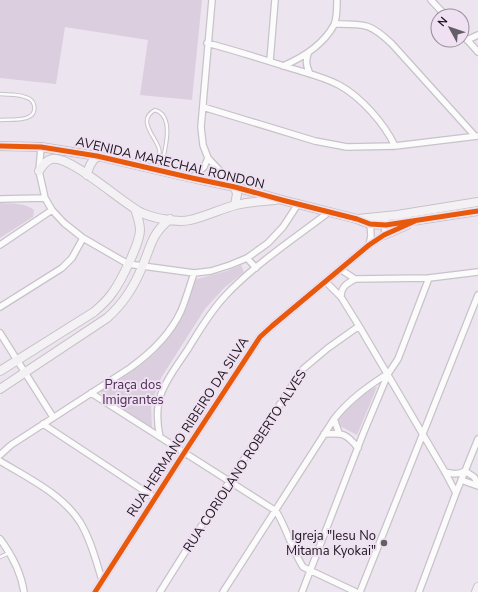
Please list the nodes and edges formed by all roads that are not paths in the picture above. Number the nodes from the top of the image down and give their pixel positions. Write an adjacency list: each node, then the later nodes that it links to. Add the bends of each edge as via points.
1 (212, 0): 7 (street)
2 (275, 0): 11 (street)
3 (337, 0): 6 (street)
4 (431, 0): 5 (street)
5 (438, 8)
6 (335, 24): 10 (street); 17 (street, via 367,25 377,30)
7 (207, 42): 11 (street); 15 (street)
8 (470, 43): 9 (street)
9 (478, 52)
10 (308, 54): 12 (street); 13 (street, via 306,66)
11 (270, 61): 12 (street)
12 (283, 66): 13 (street)
13 (310, 74): 19 (street, via 339,85 356,97 385,129)
14 (0, 94): 16 (lane, via 26,97 33,102 34,111 26,119)
15 (203, 107): 19 (street, via 315,141 347,147); 22 (street, via 201,136)
16 (0, 120)
17 (476, 136): 19 (street)
18 (0, 146): 20 (street, AVENIDA MARECHAL RONDON)
19 (395, 146)
20 (43, 150): 21 (street, AVENIDA MARECHAL RONDON); 24 (street)
21 (97, 156): 23 (street, AVENIDA MARECHAL RONDON); 25 (street, via 90,162)
22 (208, 158): 26 (street, via 204,167); 27 (street)
23 (157, 170): 23 (lane, via 159,148 147,124 150,114 155,110 164,118 168,136); 26 (street, AVENIDA MARECHAL RONDON)
24 (39, 171): 25 (street, via 48,160 56,159 74,166); 28 (street)
25 (87, 176): 34 (street)
26 (192, 178): 27 (street, AVENIDA MARECHAL RONDON)
27 (235, 187): 30 (street, AVENIDA MARECHAL RONDON); 33 (street)
28 (45, 198): 29 (street); 36 (street)
29 (0, 199)
30 (282, 200): 32 (street, AVENIDA MARECHAL RONDON); 33 (street, via 253,201)
31 (478, 202): 35 (street, AVENIDA MARECHAL RONDON)
32 (298, 204): 38 (street, AVENIDA MARECHAL RONDON); 49 (street, via 283,227 268,243)
33 (235, 205): 41 (street, via 188,220)
34 (135, 209): 41 (street, via 154,217); 50 (street, via 140,230)
35 (438, 209): 39 (street, AVENIDA MARECHAL RONDON); 40 (street)
36 (52, 210): 46 (street, via 64,224); 47 (street)
37 (478, 211): 40 (street, AVENIDA MARECHAL RONDON)
38 (329, 212): 42 (street, AVENIDA MARECHAL RONDON); 52 (street)
39 (385, 217): 42 (street, AVENIDA MARECHAL RONDON); 44 (street)
40 (440, 218): 43 (street, AVENIDA MARECHAL RONDON)
41 (170, 219): 51 (street, via 153,238)
42 (370, 221): 44 (street, AVENIDA MARECHAL RONDON); 48 (street)
43 (415, 221): 44 (street, AVENIDA MARECHAL RONDON); 45 (street)
44 (386, 225): 45 (street)
45 (384, 236): 48 (street, RUA HERMANO RIBEIRO DA SILVA)
46 (83, 238): 50 (street); 61 (street, via 72,258 62,268)
47 (0, 245)
48 (369, 245): 53 (street, RUA HERMANO RIBEIRO DA SILVA)
49 (247, 258): 52 (street); 55 (street, via 211,271)
50 (128, 264): 51 (street); 64 (street, via 114,292 94,312)
51 (143, 267): 55 (street); 66 (street, via 124,300 107,318)
52 (256, 268): 77 (street, via 223,298 165,384 157,409)
53 (340, 269): 57 (street); 58 (street, RUA HERMANO RIBEIRO DA SILVA)
54 (478, 272): 56 (street)
55 (194, 273): 69 (street, via 180,312 162,340 148,355)
56 (429, 278): 57 (street); 67 (street, via 398,359)
57 (355, 279): 60 (street, via 344,286)
58 (326, 282): 60 (street); 81 (street, RUA HERMANO RIBEIRO DA SILVA, via 260,337)
59 (478, 295): 76 (street)
60 (341, 297): 62 (street)
61 (0, 307)
62 (359, 326): 67 (street); 87 (street, RUA CORIOLANO ROBERTO ALVES, via 328,348 304,370)
63 (0, 333): 64 (street)
64 (18, 360): 65 (street); 66 (street)
65 (0, 372)
66 (26, 372): 68 (street); 70 (street)
67 (388, 374): 71 (street, via 362,391); 75 (street); 76 (street)
68 (0, 389)
69 (91, 393): 70 (street); 77 (street)
70 (53, 417): 72 (street)
71 (334, 419): 73 (street); 74 (street)
72 (43, 424): 82 (street); 90 (street)
73 (339, 433): 74 (street); 78 (street)
74 (324, 434): 91 (street)
75 (363, 434): 78 (street); 80 (street)
76 (422, 435): 85 (street); 104 (street)
77 (160, 438): 81 (street)
78 (350, 438): 80 (street)
79 (478, 438): 84 (street)
80 (358, 448): 95 (street)
81 (184, 453): 87 (street); 90 (street, RUA HERMANO RIBEIRO DA SILVA)
82 (0, 455)
83 (0, 461): 96 (street, via 60,499 75,516 88,539)
84 (465, 471): 85 (street, via 454,474); 86 (street); 88 (street, via 474,477)
85 (445, 472): 89 (street)
86 (461, 480): 88 (street); 89 (street)
87 (229, 482): 91 (street); 100 (street, RUA CORIOLANO ROBERTO ALVES)
88 (478, 485)
89 (456, 493): 105 (street)
90 (155, 498): 96 (street, RUA HERMANO RIBEIRO DA SILVA)
91 (276, 512): 95 (street, via 298,560 303,567); 101 (street)
92 (0, 539): 93 (street)
93 (10, 553): 94 (lane); 98 (street)
94 (0, 557)
95 (311, 571): 102 (street); 103 (street)
96 (102, 580): 99 (street, RUA HERMANO RIBEIRO DA SILVA)
97 (478, 587): 106 (street)
98 (24, 592)
99 (95, 592)
100 (160, 592)
101 (223, 592)
102 (302, 592)
103 (356, 592)
104 (360, 592)
105 (419, 592)
106 (476, 592)

